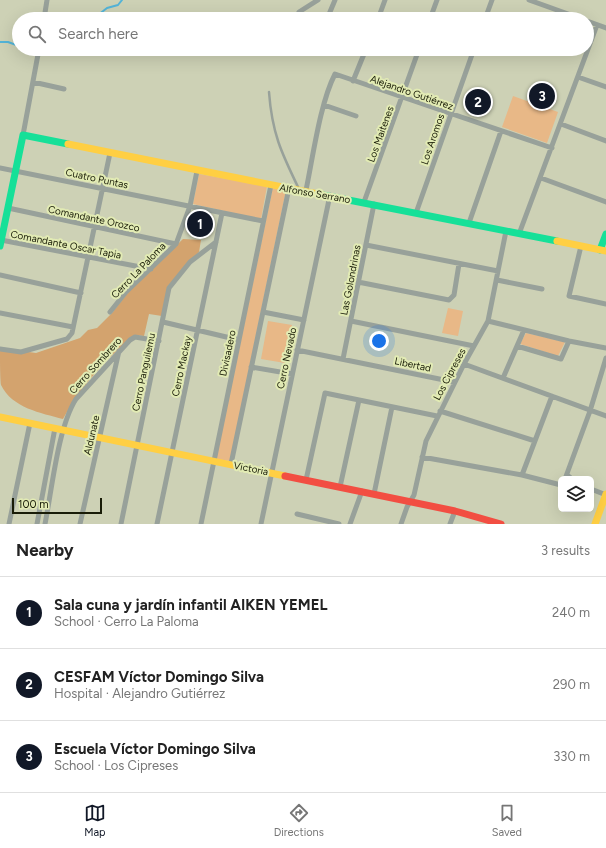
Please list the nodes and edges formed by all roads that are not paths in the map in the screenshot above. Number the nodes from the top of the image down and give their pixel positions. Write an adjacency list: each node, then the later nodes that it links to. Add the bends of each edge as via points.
1 (47, 0): 8 (street)
2 (318, 0): 9 (street)
3 (335, 0): 10 (street)
4 (385, 0): 11 (street)
5 (437, 0): 12 (street)
6 (492, 0): 13 (street)
7 (529, 0): 14 (street)
8 (45, 12)
9 (299, 12)
10 (330, 12)
11 (381, 12)
12 (433, 12)
13 (488, 12)
14 (562, 12)
15 (594, 24): 16 (street)
16 (597, 25): 17 (street); 18 (street)
17 (606, 27)
18 (594, 33)
19 (38, 56): 26 (street)
20 (363, 56): 25 (street)
21 (417, 56): 30 (street, Los Maitenes)
22 (471, 56): 32 (street, Los Aromos)
23 (586, 56): 24 (street)
24 (578, 77): 27 (street); 34 (street)
25 (353, 81): 30 (street, Alejandro Gutiérrez); 31 (street, Alejandro Gutiérrez, via 336,74)
26 (33, 82): 28 (street); 36 (street)
27 (606, 87)
28 (64, 89)
29 (269, 92): 47 (lane, via 270,117 278,145)
30 (402, 98): 32 (street, Alejandro Gutiérrez); 49 (street, Los Maitenes)
31 (324, 105): 33 (street); 47 (street)
32 (450, 114): 35 (street, Alejandro Gutiérrez); 55 (street, Los Aromos)
33 (356, 116)
34 (561, 124): 37 (street); 38 (street)
35 (501, 131): 38 (street, Alejandro Gutiérrez); 57 (street)
36 (23, 135): 39 (street, Alfonso Serrano); 41 (street)
37 (606, 141)
38 (552, 148): 43 (street)
39 (110, 153): 42 (street, Alfonso Serrano); 46 (street)
40 (0, 168): 41 (street, Cuatro Puntas)
41 (16, 170): 46 (street, Cuatro Puntas); 53 (street)
42 (197, 171): 44 (street, Alfonso Serrano); 52 (street, Cerro La Paloma)
43 (541, 178): 50 (street); 60 (street)
44 (271, 185): 45 (street, Alfonso Serrano); 56 (street, Divisadero)
45 (289, 188): 47 (street, Alfonso Serrano); 79 (street)
46 (102, 189): 52 (street, Cuatro Puntas); 58 (street)
47 (303, 190): 48 (street, Alfonso Serrano)
48 (330, 195): 49 (street, Alfonso Serrano); 81 (street, Cerro Nevado)
49 (364, 202): 51 (street, Alfonso Serrano)
50 (606, 202)
51 (374, 204): 55 (street, Alfonso Serrano); 65 (street, Las Golondrinas)
52 (190, 206): 54 (street, Cuatro Puntas); 64 (street, Cerro La Paloma)
53 (8, 208): 58 (street, Comandante Orozco); 63 (street)
54 (222, 213): 56 (street, Cuatro Puntas); 62 (street, Cerro Mackay)
55 (416, 213): 57 (street, Alfonso Serrano)
56 (263, 221): 88 (street, Divisadero)
57 (469, 223): 59 (street, Alfonso Serrano)
58 (95, 227): 64 (street, Comandante Orozco); 68 (street)
59 (506, 231): 60 (street, Alfonso Serrano); 71 (street, Los Cipreses)
60 (519, 234): 66 (street, Alfonso Serrano)
61 (606, 234): 67 (street)
62 (216, 242): 84 (street, Cerro Panguilemu, via 190,262 169,288); 86 (street, Cerro Mackay)
63 (1, 243): 68 (street, Comandante Oscar Tapia)
64 (176, 244): 70 (street, Cerro La Paloma)
65 (366, 245): 69 (street); 74 (street, Las Golondrinas)
66 (581, 246): 67 (street, Alfonso Serrano); 77 (street, via 569,296)
67 (603, 250)
68 (88, 258): 70 (street, Comandante Oscar Tapia); 76 (street)
69 (459, 264): 71 (street); 74 (street, via 454,295 449,300)
70 (151, 269): 78 (street, Cerro La Paloma, via 126,292)
71 (498, 271): 73 (street, Los Cipreses)
72 (0, 275): 76 (street)
73 (497, 280): 75 (street); 83 (street, Los Cipreses)
74 (358, 282): 82 (street, Las Golondrinas)
75 (542, 289)
76 (81, 293): 85 (street)
77 (606, 304)
78 (110, 312)
79 (263, 312): 81 (street); 100 (street)
80 (0, 313): 85 (street)
81 (304, 320): 96 (street, Cerro Nevado)
82 (351, 321): 91 (street); 98 (street, Las Golondrinas)
83 (488, 321): 87 (street); 91 (street, Los Cipreses)
84 (163, 322): 86 (street); 89 (street, Cerro Panguilemu)
85 (73, 327): 94 (street, via 70,337 21,352)
86 (198, 330): 88 (street); 117 (street, Cerro Mackay)
87 (524, 330): 90 (street); 92 (street)
88 (239, 340): 119 (street, Divisadero)
89 (159, 341): 95 (street, Cerro Sombrero, via 135,336); 116 (street, Cerro Panguilemu)
90 (569, 341): 92 (street, via 561,360); 93 (street)
91 (474, 346): 99 (street, Los Cipreses)
92 (517, 346): 102 (street)
93 (606, 348)
94 (0, 349)
95 (119, 350): 113 (street, Cerro Sombrero, via 76,399); 114 (street, Aldunate)
96 (297, 350): 98 (street, Libertad); 101 (street, Cerro Nevado)
97 (606, 358): 107 (street)
98 (343, 359): 103 (street, Libertad)
99 (464, 364): 102 (street); 103 (street, Los Cipreses)
100 (252, 367): 101 (street); 120 (street)
101 (292, 374): 121 (street, Cerro Nevado)
102 (503, 378): 104 (street)
103 (454, 382): 108 (street, Los Cipreses)
104 (552, 396): 107 (street); 115 (street)
105 (359, 400): 106 (street); 124 (street, via 325,393); 126 (street)
106 (392, 407): 108 (street); 129 (street)
107 (590, 410): 109 (street); 123 (street)
108 (438, 414): 115 (street); 118 (street, Los Cipreses, via 426,440)
109 (606, 416)
110 (0, 418): 111 (street, Victoria)
111 (30, 424): 112 (street, Victoria); 134 (street)
112 (55, 428): 113 (street, Victoria); 135 (street)
113 (63, 430): 114 (street, Victoria); 136 (street, Cerro Sombrero)
114 (100, 438): 116 (street, Victoria); 137 (street, Aldunate)
115 (535, 441): 122 (street)
116 (137, 445): 117 (street, Victoria); 138 (street, Cerro Panguilemu)
117 (172, 452): 119 (street, Victoria); 139 (street, Cerro Mackay)
118 (422, 457): 122 (street); 131 (street, Los Cipreses)
119 (214, 461): 120 (street, Victoria); 140 (street, Divisadero)
120 (231, 464): 121 (street, Victoria)
121 (272, 472): 124 (street, Victoria); 141 (street, Cerro Nevado)
122 (522, 475): 125 (street)
123 (566, 476)
124 (306, 480): 126 (street, Victoria)
125 (558, 484)
126 (340, 486): 128 (street, Victoria)
127 (594, 490): 130 (street)
128 (362, 491): 129 (street, Victoria); 143 (street)
129 (374, 494): 131 (street, Victoria)
130 (606, 494): 147 (street)
131 (411, 502): 132 (street, Victoria); 144 (street, Los Cipreses)
132 (455, 511): 145 (street); 146 (street, Victoria)
133 (297, 514): 142 (street)
134 (9, 524)
135 (36, 524)
136 (45, 524)
137 (80, 524)
138 (121, 524)
139 (157, 524)
140 (201, 524)
141 (261, 524)
142 (339, 524)
143 (350, 524)
144 (401, 524)
145 (450, 524)
146 (499, 524)
147 (595, 524)

